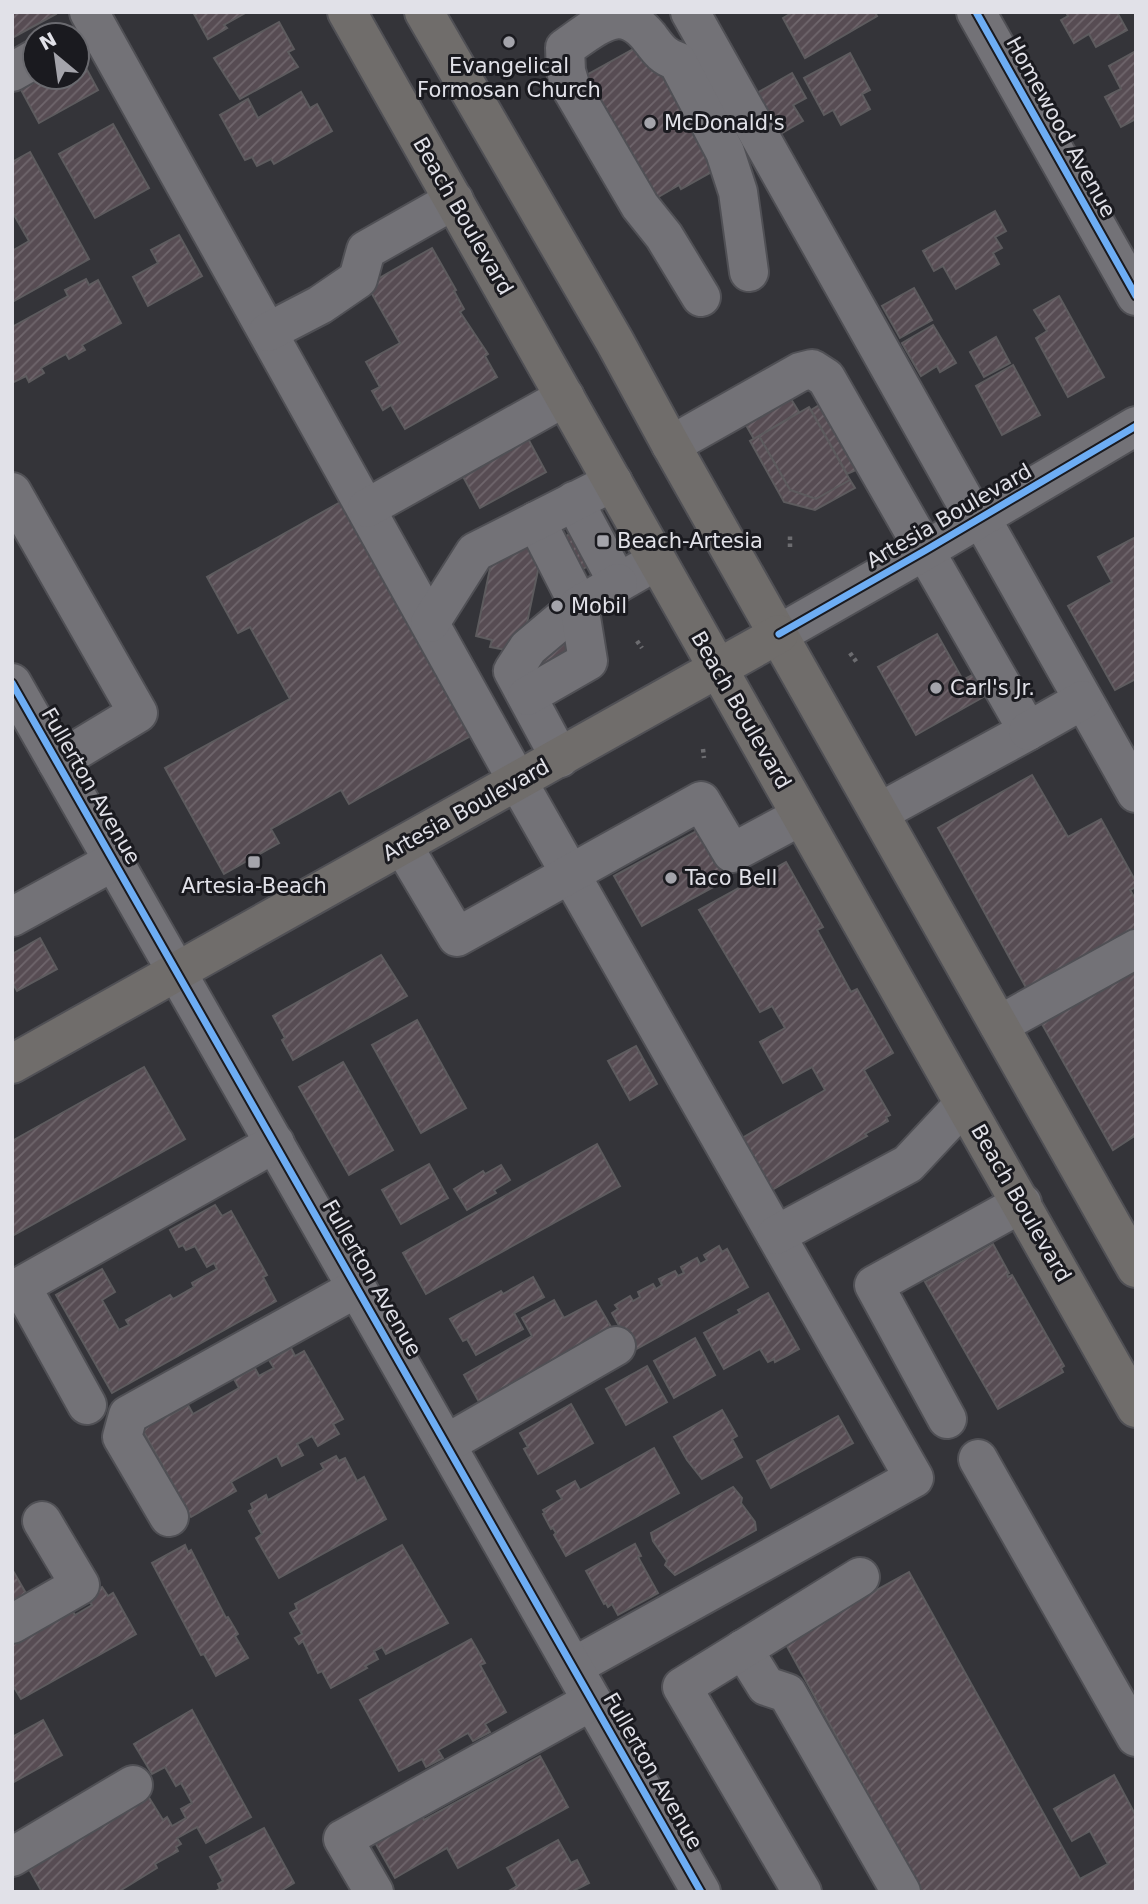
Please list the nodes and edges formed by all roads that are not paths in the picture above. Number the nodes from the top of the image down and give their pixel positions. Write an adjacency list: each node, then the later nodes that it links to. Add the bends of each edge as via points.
1 (347, 12): 9 (main road, Beach Boulevard)
2 (424, 12): 16 (main road)
3 (657, 12): 8 (street, via 680,44)
4 (690, 12): 21 (street)
5 (976, 12): 11 (street, Homewood Avenue)
6 (610, 18): 8 (street, via 639,25 664,57); 12 (street, via 565,48 571,88 640,206)
7 (91, 31): 13 (street)
8 (677, 61): 10 (street, via 726,152 738,192)
9 (454, 200): 13 (street, via 366,250 358,279); 14 (main road, Beach Boulevard)
10 (748, 272)
11 (1136, 296)
12 (701, 297)
13 (268, 332): 20 (street)
14 (565, 397): 17 (main road, Beach Boulevard); 20 (street)
15 (1136, 426): 21 (street, Artesia Boulevard)
16 (671, 444): 23 (street, via 812,369 826,378); 28 (main road)
17 (612, 482): 19 (street); 24 (main road, Beach Boulevard)
18 (12, 492): 34 (street, via 138,713)
19 (574, 501): 22 (street); 25 (street)
20 (367, 508): 27 (street)
21 (978, 519): 23 (street, Artesia Boulevard); 31 (street)
22 (536, 521): 26 (street); 27 (street, via 475,552)
23 (926, 550): 28 (street, Artesia Boulevard); 32 (street)
24 (657, 561): 25 (street); 29 (main road, Beach Boulevard)
25 (618, 583): 26 (street)
26 (579, 605): 33 (street, via 528,648 513,671)
27 (430, 623): 35 (street)
28 (779, 634): 29 (main road, Artesia Boulevard); 37 (main road)
29 (717, 669): 33 (main road, Artesia Boulevard); 38 (main road, Beach Boulevard)
30 (12, 683): 34 (street, Fullerton Avenue)
31 (1083, 700): 32 (street); 36 (street)
32 (1028, 731): 37 (street)
33 (560, 758): 35 (main road, Artesia Boulevard)
34 (57, 762): 40 (street, Fullerton Avenue)
35 (518, 782): 39 (main road, Artesia Boulevard); 41 (street)
36 (1136, 793)
37 (880, 812): 45 (main road)
38 (801, 816): 41 (street, via 732,853 701,801); 47 (main road, Beach Boulevard)
39 (403, 846): 41 (street, via 457,937); 44 (main road, Artesia Boulevard)
40 (114, 861): 42 (street); 44 (street, Fullerton Avenue)
41 (570, 874): 50 (street)
42 (12, 917)
43 (1136, 949): 45 (street)
44 (177, 972): 46 (main road, Artesia Boulevard); 48 (street, Fullerton Avenue)
45 (999, 1025): 51 (main road)
46 (12, 1064)
47 (964, 1104): 49 (main road, Beach Boulevard); 50 (street, via 908,1164)
48 (275, 1143): 52 (street, Fullerton Avenue); 54 (street, via 21,1286)
49 (1021, 1203): 55 (main road, Beach Boulevard); 56 (street, via 874,1285)
50 (776, 1235): 64 (street, via 914,1478)
51 (1136, 1268)
52 (357, 1288): 57 (street, Fullerton Avenue); 59 (street, via 128,1415 122,1437)
53 (616, 1346): 57 (street)
54 (87, 1405)
55 (1136, 1408)
56 (947, 1419)
57 (446, 1444): 64 (street, Fullerton Avenue)
58 (978, 1459): 66 (street)
59 (169, 1517)
60 (42, 1521): 62 (street, via 80,1585)
61 (860, 1577): 63 (street)
62 (12, 1625)
63 (743, 1649): 71 (street, via 682,1687); 72 (street, via 766,1686 787,1693)
64 (573, 1667): 65 (street, Fullerton Avenue)
65 (592, 1701): 69 (street, via 343,1839); 70 (street, Fullerton Avenue)
66 (1136, 1737)
67 (132, 1784): 68 (street)
68 (12, 1857)
69 (374, 1892)
70 (701, 1892)
71 (802, 1892)
72 (901, 1892)

